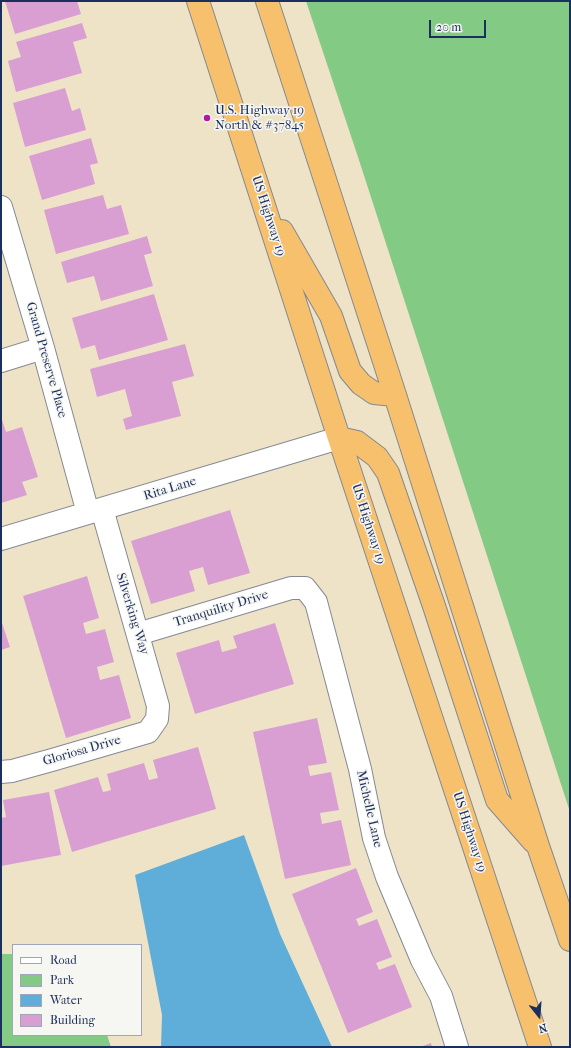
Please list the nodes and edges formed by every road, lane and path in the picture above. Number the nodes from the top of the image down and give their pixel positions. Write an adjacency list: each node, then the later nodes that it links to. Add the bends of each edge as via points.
1 (198, 1): 3 (highway, US Highway 19)
2 (267, 4): 7 (highway)
3 (262, 198): 7 (highway, via 331,316 350,371 361,384 374,393); 8 (highway, US Highway 19)
4 (1, 207): 5 (street, Grand Preserve Place)
5 (43, 348): 6 (street); 9 (street, Grand Preserve Place)
6 (1, 361)
7 (395, 395): 15 (highway)
8 (339, 438): 9 (street, Rita Lane); 15 (highway, via 357,442 377,457 388,473 497,800); 18 (highway, US Highway 19)
9 (95, 511): 10 (street, Rita Lane); 12 (street, Silverking Way, via 118,568)
10 (1, 539)
11 (304, 588): 12 (street, Tranquility Drive, via 290,588); 17 (street, Michelle Lane, via 316,602 360,769 374,838 387,877 422,960 441,996)
12 (138, 634): 13 (street, Silverking Way, via 158,706)
13 (158, 719): 14 (street, Gloriosa Drive, via 148,732)
14 (1, 772)
15 (538, 846): 16 (highway)
16 (570, 940)
17 (457, 1047)
18 (540, 1047)

